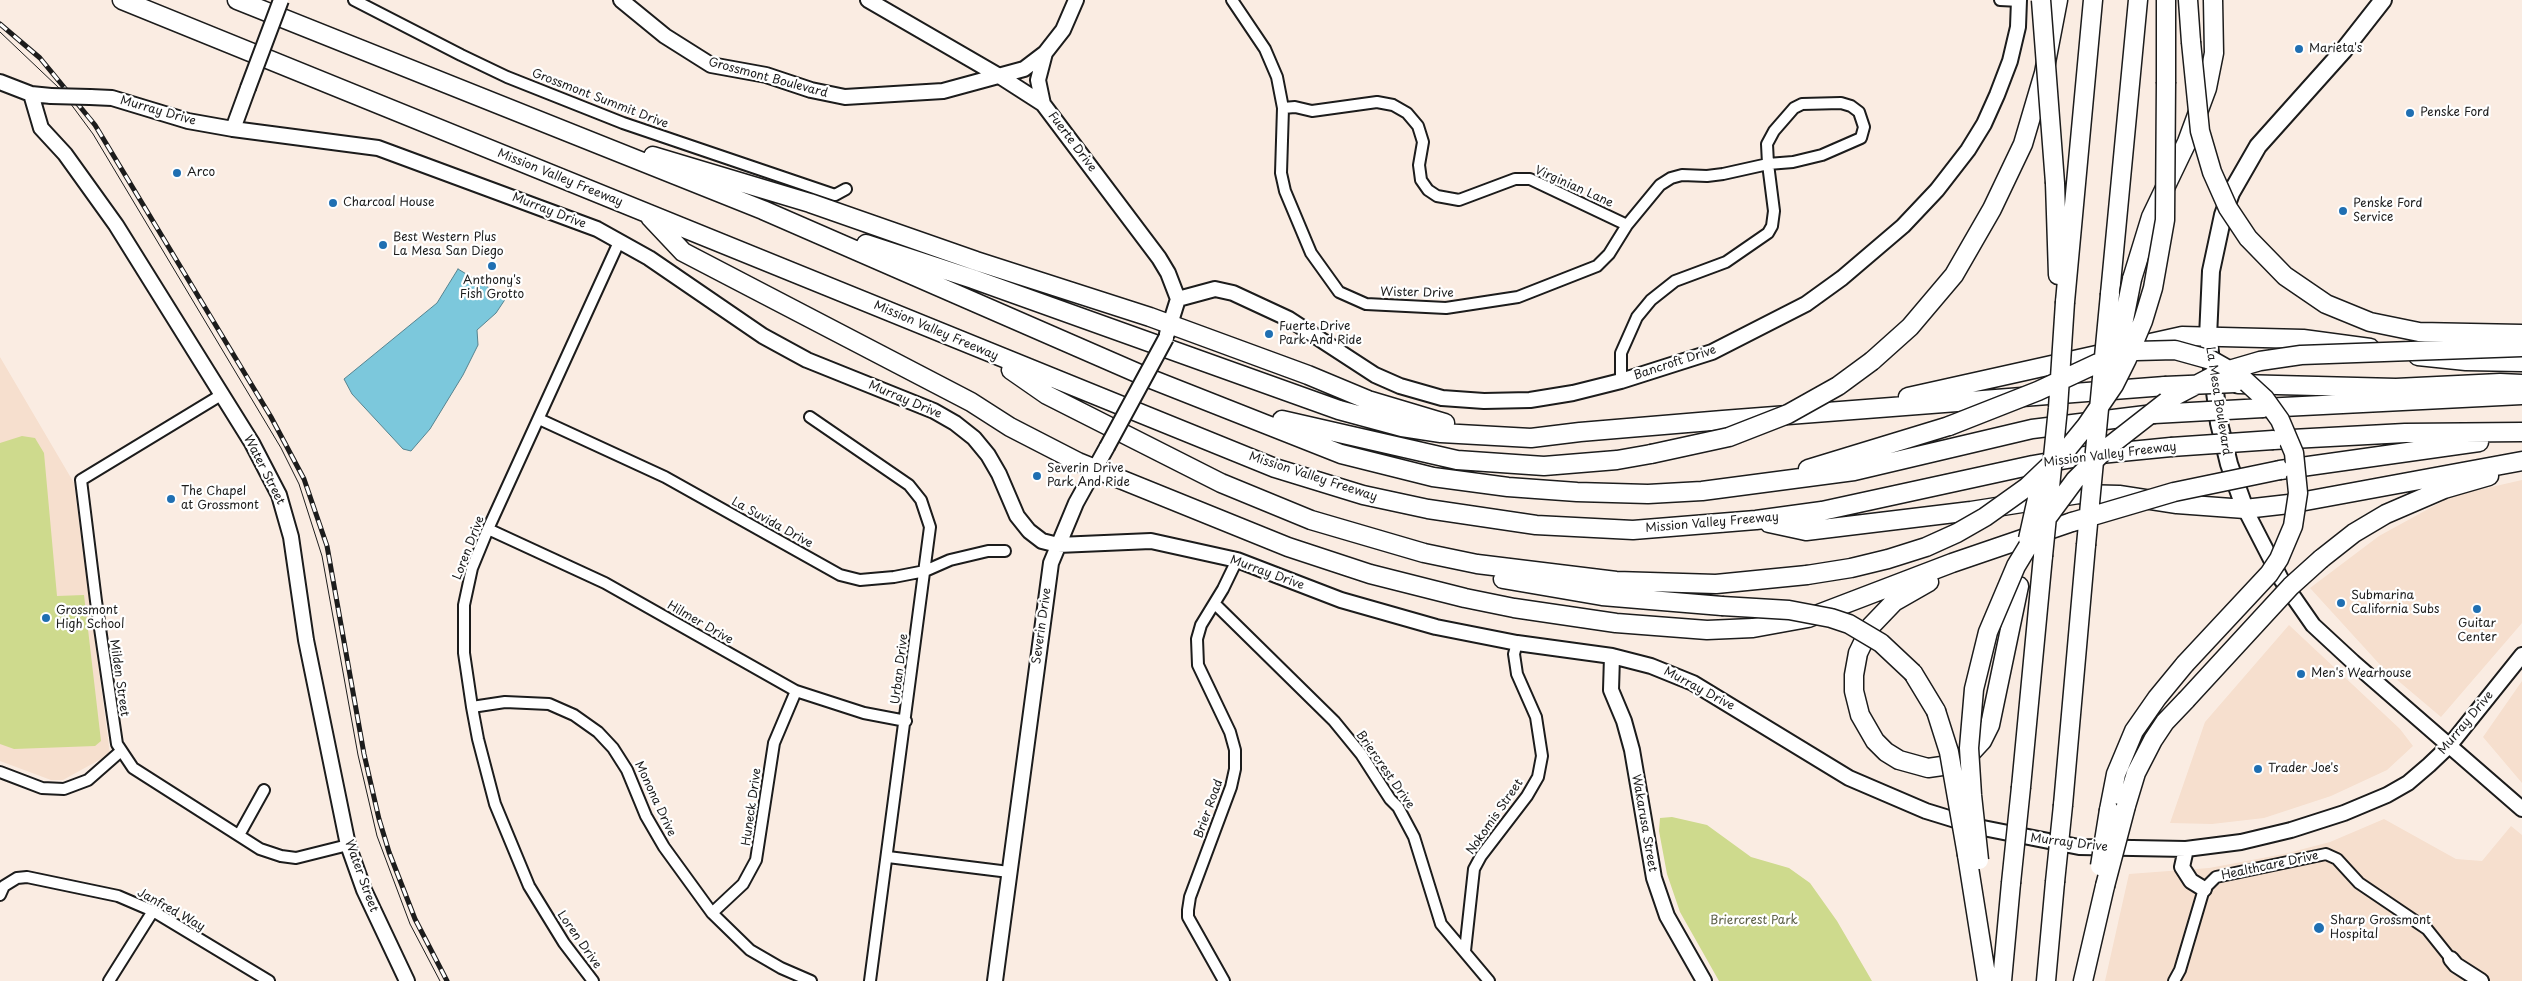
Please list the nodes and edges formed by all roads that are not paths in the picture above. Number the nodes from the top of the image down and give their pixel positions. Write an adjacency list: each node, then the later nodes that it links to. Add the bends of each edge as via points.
1 (122, 0): 30 (highway, Mission Valley Freeway)
2 (237, 0): 25 (highway)
3 (281, 0): 26 (main road, bridge)
4 (354, 0): 28 (street, Grossmont Summit Drive, via 492,70 623,123 835,195)
5 (621, 0): 20 (main road, Grossmont Boulevard, via 665,36 711,64 766,75 825,94 845,97 943,91)
6 (868, 0): 20 (main road, Fuerte Drive)
7 (1232, 0): 24 (street, Wister Drive, via 1265,49)
8 (2000, 0): 18 (street)
9 (2041, 0): 34 (highway, bridge, via 2055,183 2058,280)
10 (2058, 0): 45 (highway, bridge, via 2044,73 2023,144 1992,209 1954,275 1910,326 1872,361 1838,386 1788,414 1729,437 1651,454 1544,466 1457,460 1356,439)
11 (2093, 0): 34 (highway)
12 (2138, 0): 50 (highway, bridge)
13 (2166, 0): 62 (highway, bridge, via 2166,220 2153,288 2143,322 2114,385 2068,448 2027,487 1957,533 1888,559 1807,575 1716,584 1616,581 1477,564)
14 (2188, 0): 36 (highway, bridge, via 2200,131 2212,172 2228,208 2248,238 2285,276 2326,304 2370,322 2419,332)
15 (2213, 0): 50 (highway, bridge, via 2214,53 2206,88 2187,142 2151,217 2132,279 2114,368)
16 (2383, 0): 37 (main road, La Mesa Boulevard, via 2343,51 2276,124 2242,171 2231,193 2216,242 2211,271)
17 (1075, 1): 19 (main road, Grossmont Boulevard, via 1063,30)
18 (2019, 1): 41 (main road, Bancroft Drive, via 2018,27 2010,61 1984,124 1954,169 1903,226 1806,304 1712,352)
19 (1045, 53): 20 (main road, Grossmont Boulevard, via 1024,69); 23 (main road, via 1038,80)
20 (1001, 77): 23 (main road, Fuerte Drive)
21 (0, 82): 22 (main road, Murray Drive)
22 (31, 94): 26 (main road, Murray Drive, bridge, via 112,98 188,121); 43 (main road, Water Street, via 41,128 116,225)
23 (1043, 104): 33 (main road, Fuerte Drive, via 1159,258)
24 (1283, 108): 31 (street, Virginian Lane, via 1312,111 1377,102 1393,105 1408,113 1418,126 1423,142 1421,180 1437,196 1459,200 1515,179 1530,179); 31 (street, Wister Drive, via 1281,173 1285,191 1311,253 1332,286 1357,302 1446,308 1518,297 1597,266 1609,254)
25 (548, 124): 29 (highway); 35 (highway, via 810,203)
26 (233, 129): 32 (main road, Murray Drive, via 378,148 597,229)
27 (1768, 164): 27 (street, Wister Drive, via 1822,155 1861,138 1862,116 1851,106 1841,103 1802,104 1794,108 1767,144); 31 (street, Wister Drive, via 1707,176 1671,178 1660,185); 41 (street, via 1774,211 1768,233 1726,262 1675,281 1650,300 1636,317 1621,353)
28 (846, 189)
29 (763, 210): 45 (highway); 51 (highway, via 973,279 1365,418 1402,427 1476,436 1531,438)
30 (646, 213): 39 (highway, Mission Valley Freeway); 55 (highway, via 683,252)
31 (1627, 225)
32 (619, 242): 49 (street, Loren Drive); 60 (main road, Murray Drive, via 649,258 763,336 807,360 934,411 955,423 988,455 1017,516 1029,531 1042,541)
33 (1178, 299): 35 (main road, Severin Drive); 41 (main road, Bancroft Drive, via 1215,289 1233,293 1290,319 1375,375 1442,398 1530,400)
34 (2065, 302): 46 (highway, bridge)
35 (1168, 331): 51 (highway, via 1308,375 1368,400 1425,418 1504,432); 55 (main road, Severin Drive, bridge)
36 (2522, 334)
37 (2208, 337): 40 (highway, via 2303,339 2422,357); 47 (highway, via 2182,336 1945,390); 57 (main road, La Mesa Boulevard, via 2219,423)
38 (2522, 347): 83 (highway, bridge, via 2301,355 2260,361 2219,373 2171,398 2107,448 2075,480 2036,533 2012,574 1988,632 1974,689 1970,748)
39 (986, 352): 58 (highway, Mission Valley Freeway, via 1275,468 1363,495 1428,509 1536,525 1633,530); 62 (highway, via 1047,395 1221,482 1311,520)
40 (2522, 362)
41 (1621, 381)
42 (2522, 384): 47 (highway, bridge, via 2396,388 2235,384 2164,386)
43 (221, 395): 74 (street, Milden Street, via 81,480 113,723); 80 (main road, Water Street, via 252,443 280,496 291,537 306,640)
44 (2522, 395): 56 (highway, bridge, via 2154,414 2032,429 1854,471)
45 (1211, 402): 56 (highway, via 1341,454 1433,477 1508,487 1648,494)
46 (2058, 408): 63 (highway, bridge, via 1990,725 1970,754 1942,766 1912,765 1886,752 1866,728 1857,705 1855,662 1864,639 1894,602); 102 (highway, bridge)
47 (1808, 413): 51 (highway)
48 (810, 417): 65 (street, Urban Drive, via 901,478 916,492 930,526)
49 (539, 419): 59 (street, Loren Drive); 65 (street, La Suvida Drive, via 665,477 840,575 860,580)
50 (2097, 428): 103 (highway, bridge)
51 (1580, 432)
52 (2522, 433): 58 (highway, Mission Valley Freeway, bridge, via 2405,433 2171,446 2090,455 1822,511); 63 (highway, bridge, via 2280,470 2174,492 2072,522)
53 (2522, 461): 57 (highway)
54 (2522, 468): 77 (highway, bridge, via 2420,498 2372,522 2321,559 2291,586 2165,722)
55 (1094, 469): 60 (main road, Severin Drive); 63 (highway, via 1288,547 1416,587 1514,608 1661,627 1752,628 1808,618)
56 (1757, 485): 77 (highway, bridge, via 1949,426 2098,363 2136,351 2175,350 2211,360 2241,377 2265,398 2280,420 2294,453 2298,493 2293,526 2279,560 2269,574 2185,664 2134,731 2116,774)
57 (2245, 509): 58 (highway, via 2177,504 2120,495 2079,494 1970,512 1806,531); 73 (main road, La Mesa Boulevard, via 2281,579 2313,625)
58 (1756, 520)
59 (488, 529): 70 (street, Hilmer Drive, via 605,583); 71 (street, Loren Drive, via 472,568 464,605 464,653)
60 (1058, 546): 64 (main road, Murray Drive, via 1151,541); 84 (main road, Severin Drive, via 1051,563)
61 (1005, 551): 65 (street, La Suvida Drive, via 988,551)
62 (1424, 553): 83 (highway, bridge, via 1496,578 1562,590 1789,610 1849,624 1881,643 1913,674 1936,711 1949,752)
63 (1985, 553)
64 (1237, 560): 66 (street, Brier Road); 67 (main road, Murray Drive, via 1342,600 1436,627)
65 (925, 571): 72 (street, Urban Drive)
66 (1215, 604): 89 (street, Briercrest Drive, via 1334,721 1361,754 1398,807 1414,837 1441,924); 98 (street, Brier Road, via 1199,632 1197,659 1230,732 1235,769 1190,897 1188,917)
67 (1517, 643): 69 (main road, Murray Drive); 89 (street, Nokomis Street, via 1514,654 1517,674 1536,717 1542,756 1538,776 1528,796 1481,856 1474,870)
68 (2522, 655): 73 (main road, Murray Drive)
69 (1612, 656): 81 (main road, Murray Drive, via 1669,672 1714,695 1849,778 1926,811 1978,827 2079,847); 100 (main road, Wakarusa Street, via 1611,690 1632,750 1654,878 1667,916)
70 (796, 691): 72 (street, Hilmer Drive, via 864,713); 88 (street, Huneck Drive, via 774,743 756,860 743,884)
71 (472, 707): 88 (street, Monona Drive, via 505,702 549,704 574,715 598,732 628,770 646,816 664,847); 94 (street, Loren Drive, via 495,804 529,886 556,931)
72 (906, 721): 82 (street, Urban Drive)
73 (2450, 745): 78 (main road, La Mesa Boulevard); 81 (main road, Murray Drive, via 2408,783 2344,814 2250,840)
74 (121, 751): 75 (street, via 88,780 64,789 42,788); 79 (street, Milden Street, via 133,768)
75 (0, 772)
76 (264, 790): 79 (street)
77 (2117, 808): 104 (highway, bridge)
78 (2522, 809)
79 (239, 835): 80 (street, Milden Street, via 260,848 288,857 308,856)
80 (348, 845): 93 (main road, Water Street, via 364,890)
81 (2186, 849): 85 (main road, via 2182,867 2191,881)
82 (888, 856): 84 (street); 96 (street, Urban Drive)
83 (1973, 858): 101 (highway)
84 (1009, 872): 97 (main road, Severin Drive)
85 (2204, 889): 90 (street, Healthcare Drive, via 2216,877 2326,854 2337,860 2359,883 2427,929); 105 (street)
86 (0, 894): 87 (street, Janfred Way, via 4,886 17,878 27,877 118,896)
87 (152, 911): 91 (street); 92 (street, Janfred Way)
88 (712, 913): 95 (street, Monona Drive, via 736,938 758,954)
89 (1465, 952): 99 (street, Briercrest Drive)
90 (2451, 958): 106 (main road, Healthcare Drive, via 2456,965)
91 (109, 981)
92 (269, 981)
93 (407, 981)
94 (593, 981)
95 (811, 981)
96 (870, 981)
97 (995, 981)
98 (1224, 981)
99 (1489, 981)
100 (1704, 981)
101 (1987, 981)
102 (2002, 981)
103 (2046, 981)
104 (2083, 981)
105 (2174, 981)
106 (2481, 981)

